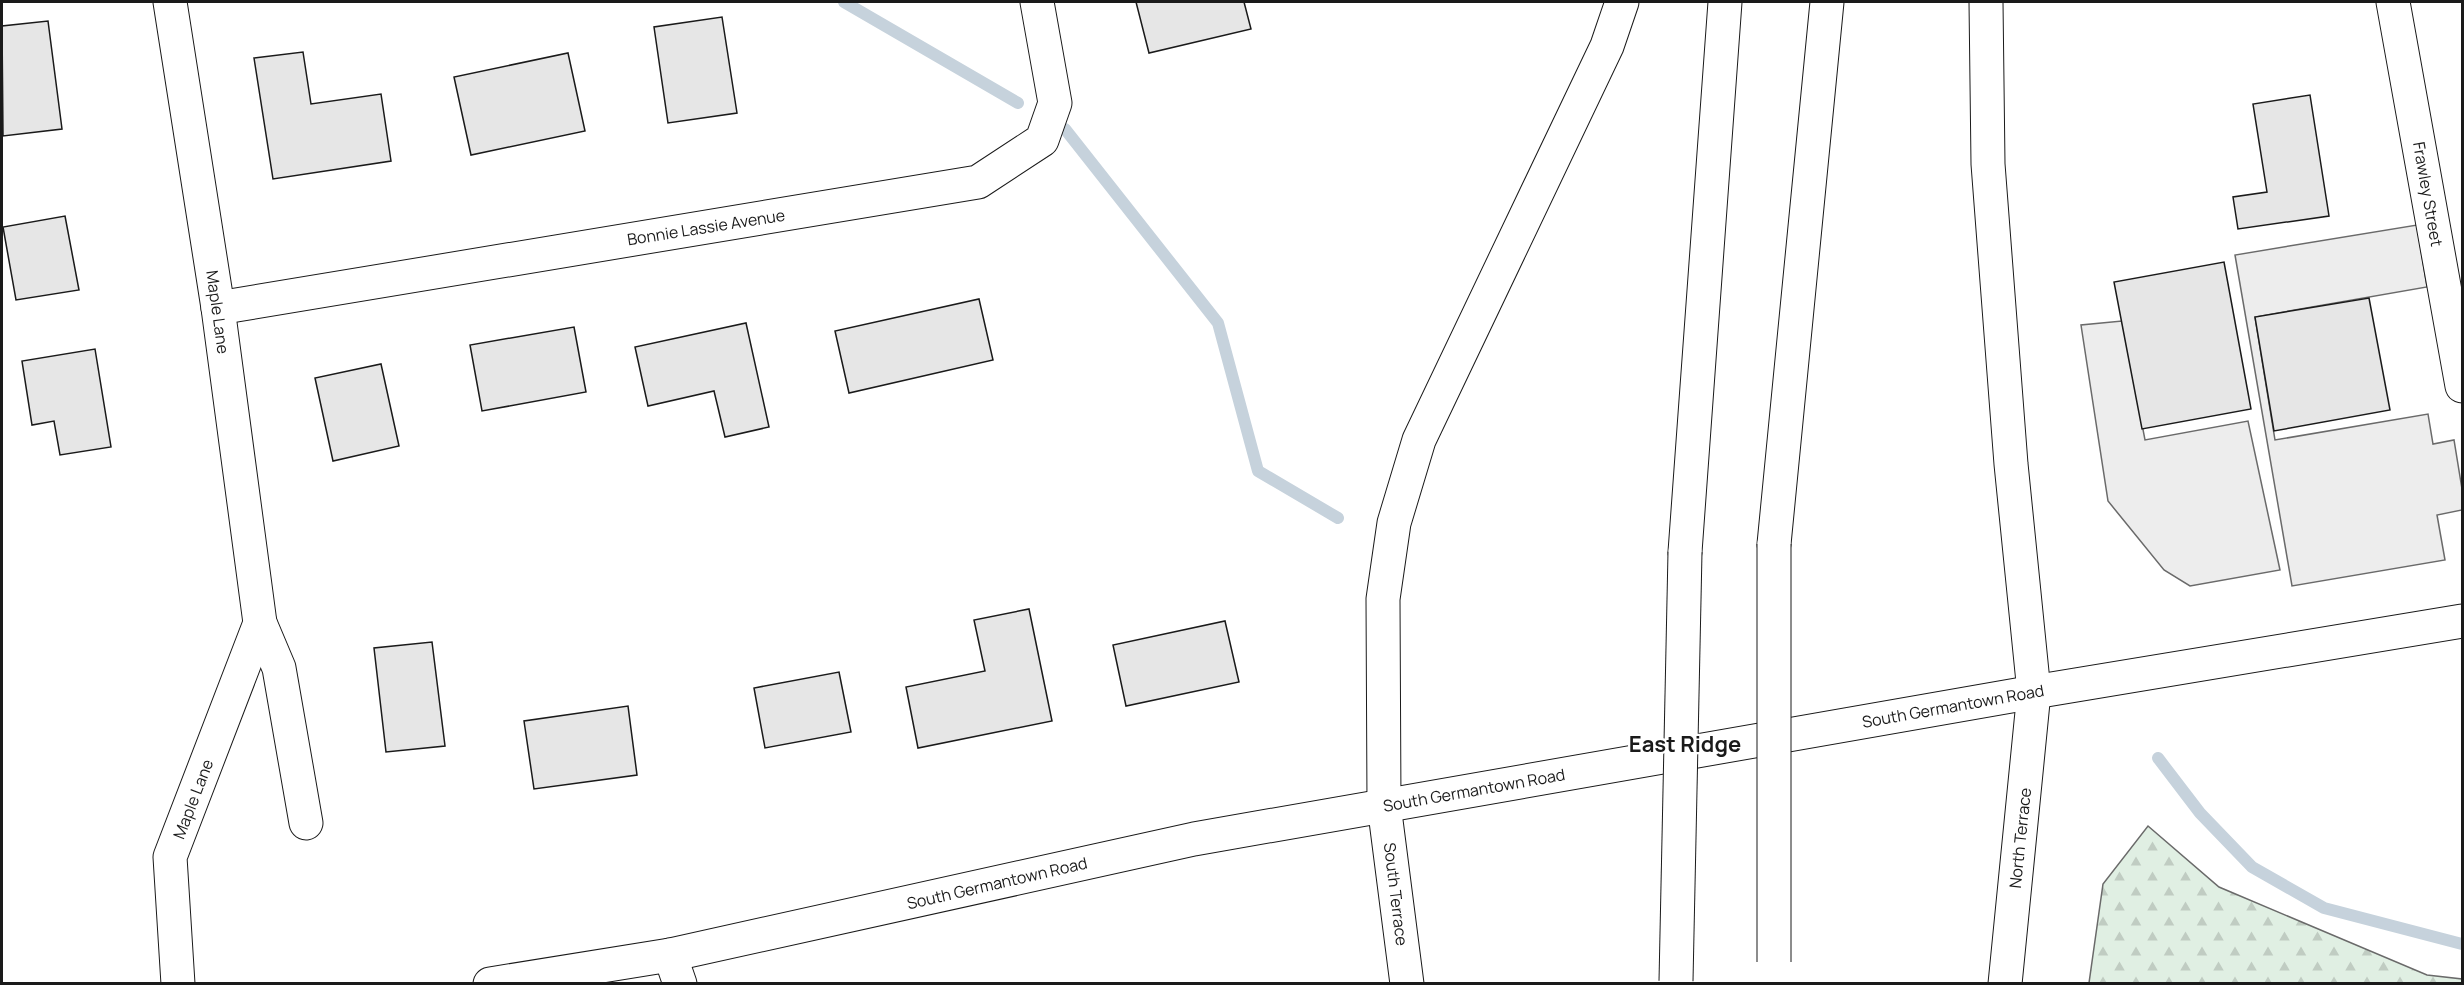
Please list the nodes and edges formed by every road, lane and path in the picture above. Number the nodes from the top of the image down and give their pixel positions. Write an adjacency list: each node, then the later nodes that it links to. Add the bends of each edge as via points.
1 (170, 2): 8 (main road, Maple Lane)
2 (1037, 2): 8 (main road, Bonnie Lassie Avenue, via 1055,103 1042,140 978,182)
3 (1623, 2): 13 (main road, South Terrace, via 1607,46 1419,440 1394,523 1383,599)
4 (1725, 2): 17 (main road, bridge, via 1686,552)
5 (1827, 2): 16 (main road, bridge, via 1774,544)
6 (1986, 2): 12 (main road, North Terrace, via 1988,164 2011,464)
7 (2393, 2): 9 (main road, Frawley Street)
8 (218, 308): 11 (main road, Maple Lane)
9 (2463, 386)
10 (2463, 621): 12 (main road, South Germantown Road)
11 (260, 623): 14 (main road, Maple Lane, via 279,668); 18 (main road, Maple Lane, via 170,857)
12 (2034, 692): 13 (main road, South Germantown Road); 21 (main road, North Terrace)
13 (1384, 805): 15 (main road, South Germantown Road, via 1194,839); 20 (main road, South Terrace)
14 (306, 823)
15 (675, 969): 19 (main road, South Germantown Road)
16 (1774, 973)
17 (1676, 982)
18 (178, 984)
19 (490, 984)
20 (1407, 984)
21 (2005, 984)

